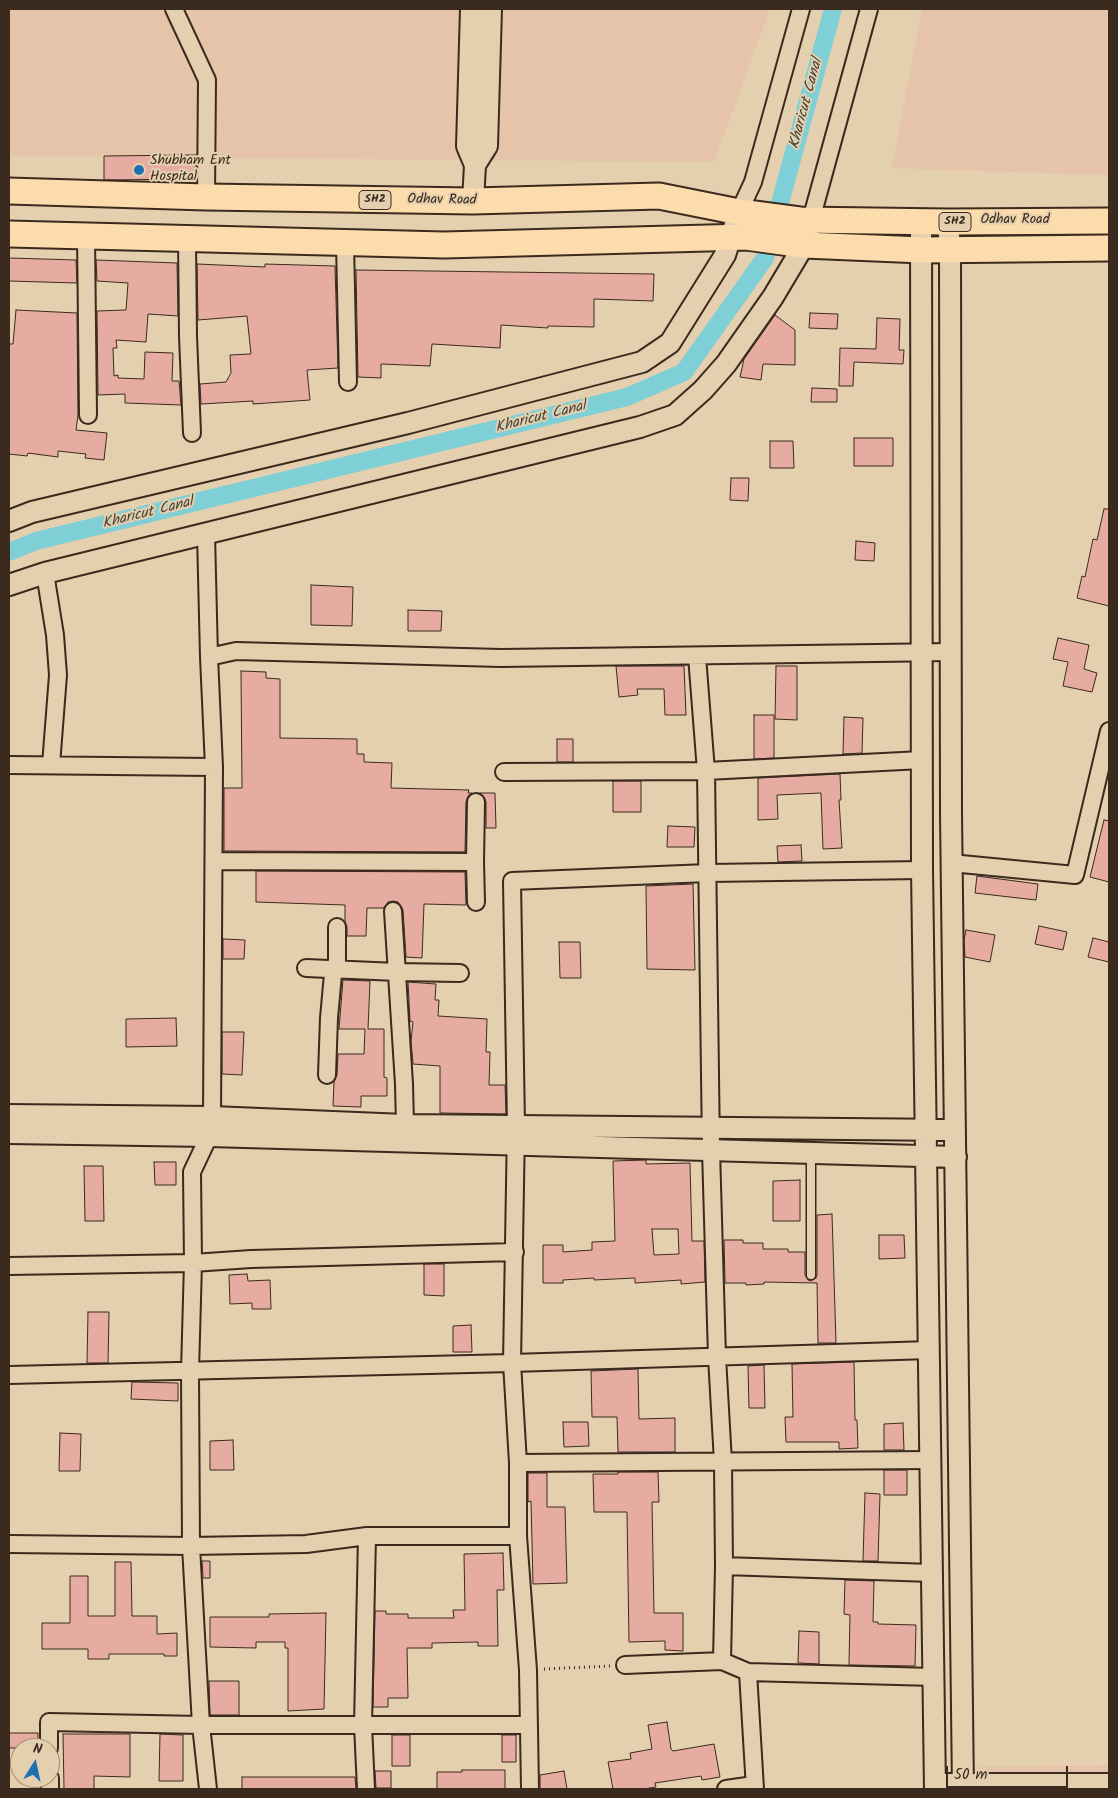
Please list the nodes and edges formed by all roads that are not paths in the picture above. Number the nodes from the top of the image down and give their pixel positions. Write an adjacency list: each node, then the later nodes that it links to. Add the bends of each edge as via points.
1 (174, 9): 8 (street, via 206,80)
2 (471, 9): 6 (street, via 467,146)
3 (490, 9): 6 (street, via 487,146)
4 (801, 9): 14 (street)
5 (870, 9): 10 (street)
6 (475, 165): 9 (street)
7 (9, 191): 8 (main road, Odhav Road / SH2)
8 (206, 197): 9 (main road, Odhav Road / SH2)
9 (473, 202): 14 (main road, Odhav Road / SH2, via 659,196)
10 (806, 220): 11 (main road, Odhav Road / SH2); 14 (main road, Odhav Road); 19 (street)
11 (921, 221): 13 (main road, Odhav Road / SH2); 21 (street)
12 (1109, 221): 13 (main road, Odhav Road / SH2)
13 (948, 222): 22 (street)
14 (743, 225): 18 (main road, SH2, via 444,245); 19 (main road, SH2); 26 (street, via 670,343 642,362 408,423 32,512)
15 (9, 234): 16 (main road, SH2)
16 (86, 236): 17 (main road, SH2); 24 (street)
17 (187, 239): 18 (main road, SH2); 25 (street)
18 (345, 243): 23 (street)
19 (804, 245): 21 (main road, Odhav Road / SH2); 27 (street, via 773,297 726,364 675,415 640,427)
20 (1109, 248): 22 (main road, Odhav Road / SH2)
21 (922, 250): 22 (main road, Odhav Road / SH2); 31 (street)
22 (950, 250): 30 (street)
23 (348, 382)
24 (88, 415)
25 (192, 433)
26 (9, 521)
27 (206, 534): 28 (street); 33 (street)
28 (46, 573): 29 (street); 37 (street, via 58,675)
29 (9, 585)
30 (951, 652): 31 (street); 44 (street)
31 (922, 653): 32 (street); 35 (street)
32 (697, 656): 33 (street, via 501,658 236,651); 39 (street)
33 (208, 657): 38 (street)
34 (1109, 731): 44 (street, via 1075,875)
35 (922, 760): 39 (street); 45 (street)
36 (9, 765): 37 (street)
37 (51, 765): 38 (street)
38 (214, 767): 42 (street)
39 (706, 771): 40 (street); 46 (street)
40 (504, 772)
41 (476, 802): 43 (street)
42 (214, 860): 43 (street); 57 (street)
43 (475, 862): 47 (street)
44 (951, 863): 60 (street)
45 (922, 870): 46 (street); 59 (street)
46 (708, 873): 58 (street); 62 (street, via 512,881)
47 (476, 902)
48 (393, 911): 52 (street)
49 (337, 927): 51 (street)
50 (306, 968): 51 (street)
51 (334, 970): 52 (street); 54 (street)
52 (397, 972): 53 (street); 56 (street)
53 (460, 972)
54 (327, 1075)
55 (9, 1115): 57 (street)
56 (405, 1124): 57 (street); 62 (street)
57 (210, 1127): 61 (street); 62 (street); 68 (street, via 192,1172)
58 (711, 1128): 59 (street); 62 (street); 63 (street)
59 (926, 1130): 60 (street); 65 (street)
60 (955, 1130): 66 (street)
61 (9, 1133)
62 (516, 1136): 63 (street); 67 (street)
63 (712, 1150): 64 (street); 72 (street)
64 (810, 1152): 65 (street); 70 (lane)
65 (926, 1156): 66 (street); 71 (street)
66 (956, 1157): 95 (street)
67 (515, 1252): 68 (street); 73 (street)
68 (193, 1262): 69 (street); 74 (street)
69 (9, 1266)
70 (811, 1275)
71 (930, 1350): 72 (street); 76 (street)
72 (717, 1357): 73 (street); 77 (street)
73 (512, 1363): 74 (street); 78 (street)
74 (190, 1371): 75 (street); 82 (street)
75 (9, 1375)
76 (931, 1460): 77 (street); 84 (street)
77 (723, 1462): 78 (street); 83 (street)
78 (518, 1463): 80 (street)
79 (367, 1536): 80 (street); 82 (street, via 306,1544); 90 (street)
80 (518, 1536): 91 (street, via 528,1670)
81 (9, 1544): 82 (street)
82 (191, 1546): 89 (street)
83 (724, 1566): 84 (street); 85 (street)
84 (932, 1573): 88 (street)
85 (722, 1660): 86 (street); 87 (street)
86 (625, 1665)
87 (748, 1672): 88 (street); 96 (street)
88 (934, 1677): 94 (street)
89 (201, 1725): 90 (street); 92 (street, via 49,1722); 97 (street)
90 (363, 1725): 91 (street); 98 (street)
91 (528, 1725): 99 (street)
92 (49, 1738)
93 (1109, 1782): 95 (street)
94 (935, 1786): 95 (street)
95 (962, 1786)
96 (755, 1787): 100 (street)
97 (208, 1789)
98 (366, 1789)
99 (530, 1789)
100 (726, 1789)

